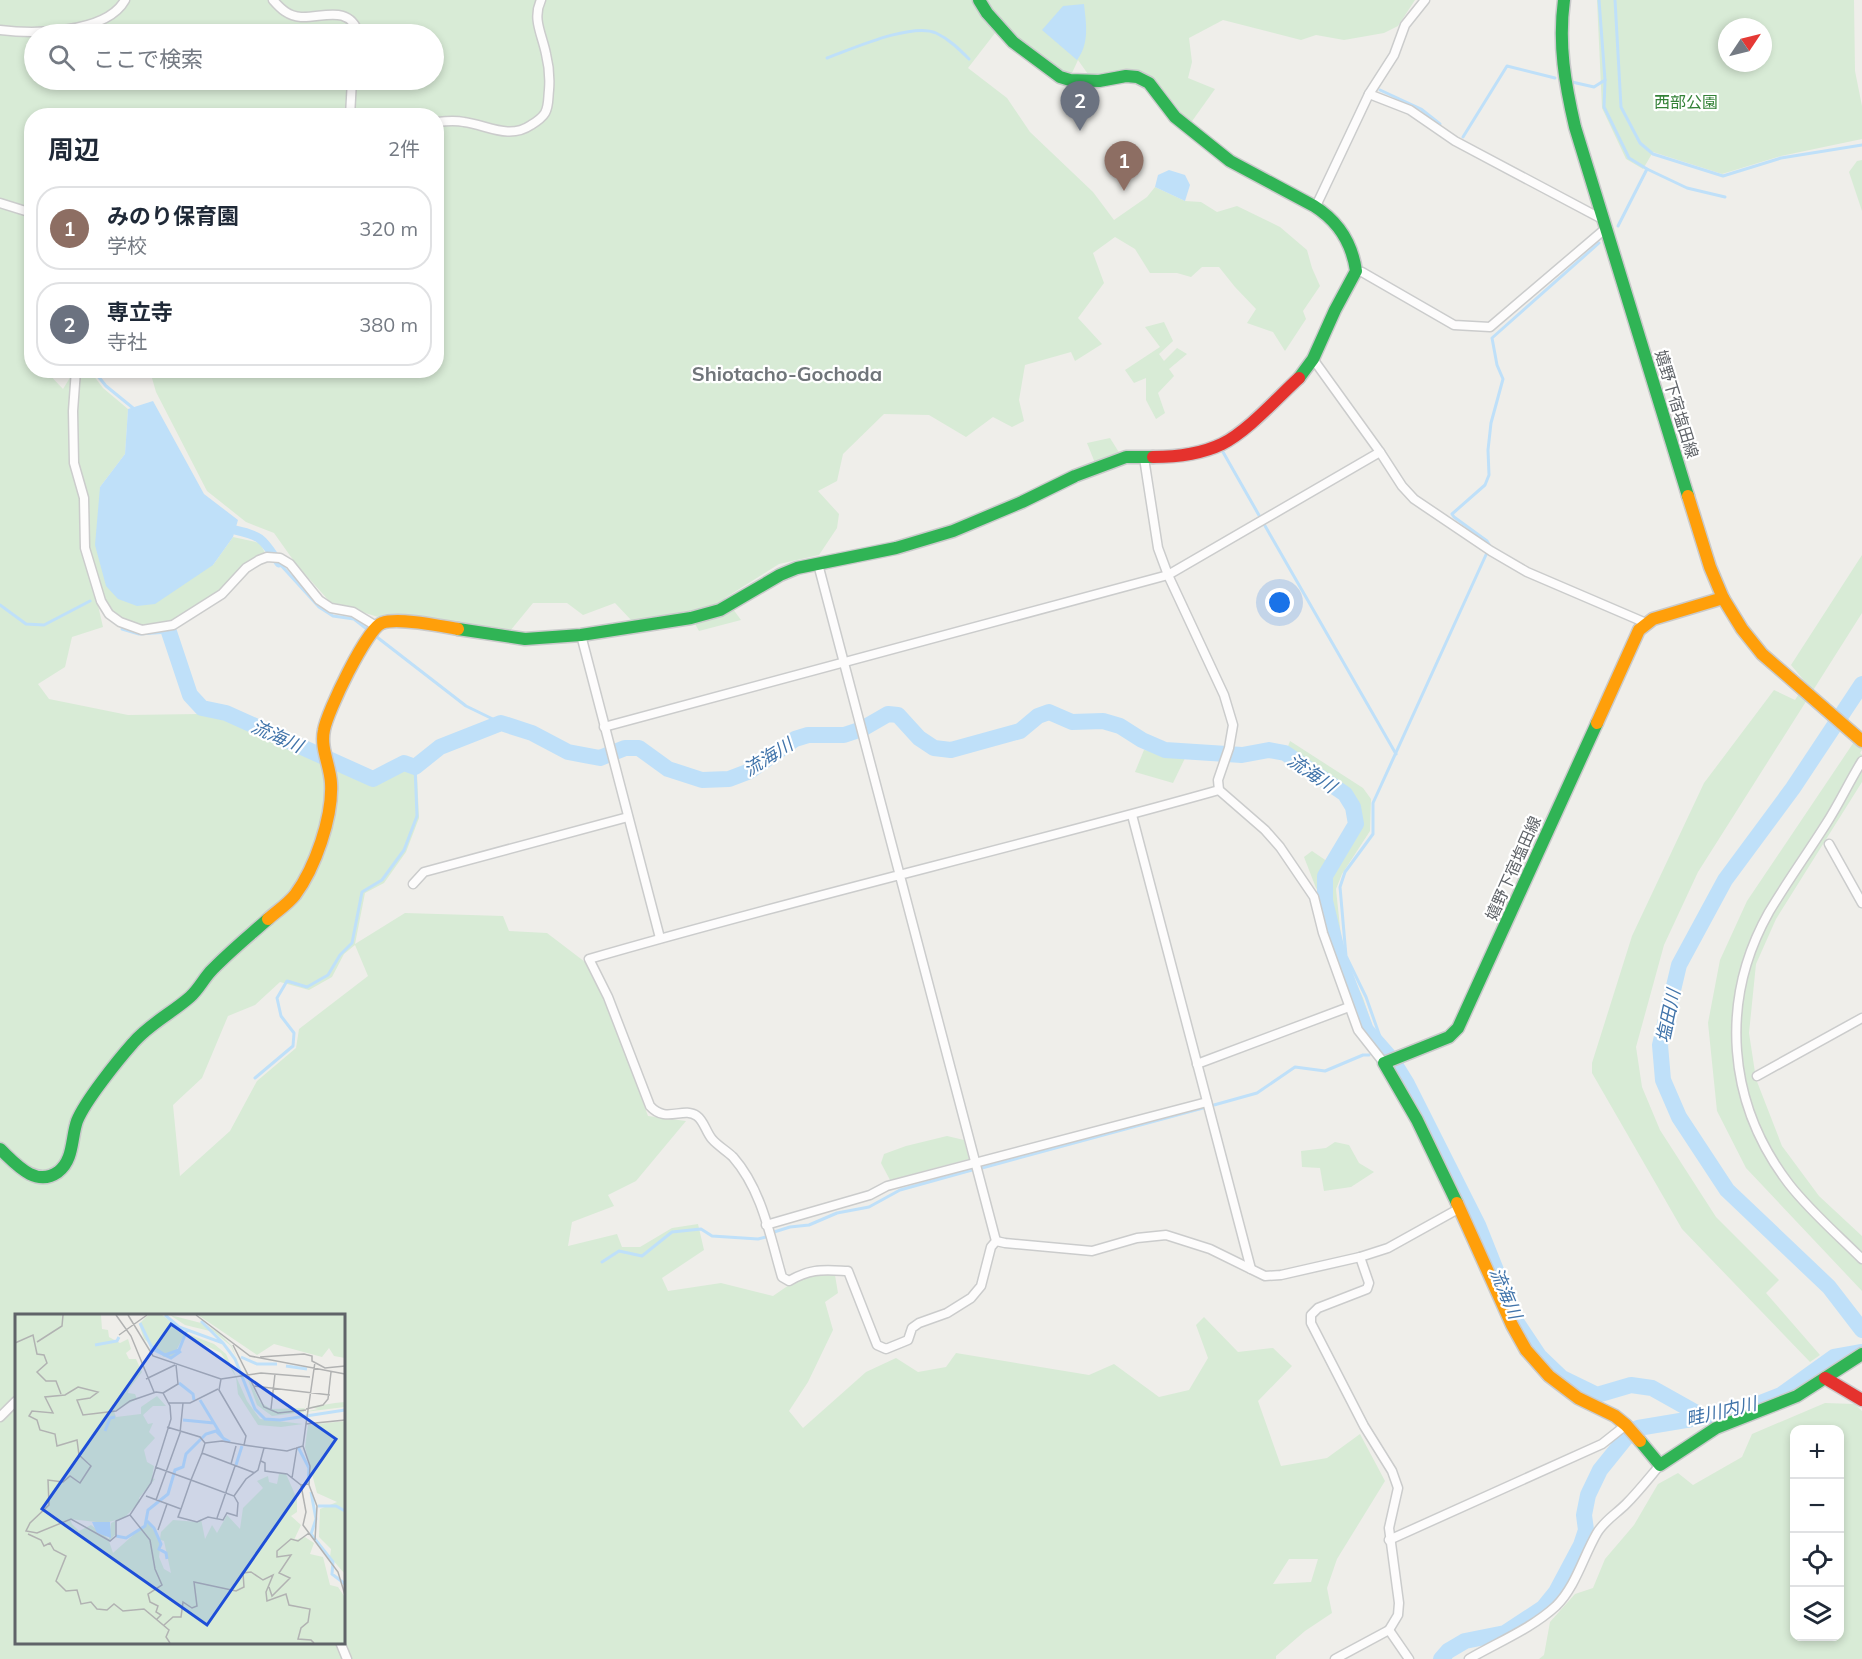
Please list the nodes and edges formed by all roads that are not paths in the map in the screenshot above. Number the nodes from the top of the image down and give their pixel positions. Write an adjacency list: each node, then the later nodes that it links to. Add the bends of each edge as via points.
1 (124, 0): 7 (street, via 111,14)
2 (273, 0): 8 (street, via 284,12 300,17 332,13)
3 (541, 0): 14 (street, via 537,24 550,76 545,114 525,129 513,132)
4 (979, 0): 16 (street, via 1013,42 1060,77 1099,81 1126,76 1149,83 1175,117 1230,161)
5 (1425, 0): 12 (street, via 1405,25 1394,55)
6 (1564, 0): 18 (street, 嬉野下宿塩田線, via 1559,27 1563,76)
7 (90, 24)
8 (353, 24)
9 (0, 30): 10 (street)
10 (24, 32)
11 (351, 90): 13 (street)
12 (1368, 94): 16 (street); 18 (street, via 1410,110 1455,141)
13 (350, 108)
14 (444, 121)
15 (0, 202): 17 (street)
16 (1316, 206): 19 (street, via 1342,233)
17 (24, 210)
18 (1603, 224): 19 (street, via 1490,327 1454,325); 26 (street, 嬉野下宿塩田線)
19 (1356, 271): 20 (street)
20 (1313, 359): 22 (street); 23 (street, via 1301,376 1252,422 1222,444 1196,453)
21 (75, 378): 28 (street, via 74,463 84,498 85,548 101,601 109,614 142,630 173,625 222,594 246,568 259,560 280,558 331,608 353,612)
22 (1380, 452): 25 (street); 27 (street, via 1414,499 1488,549 1527,572)
23 (1144, 458): 24 (street, via 1126,458 1075,476 953,531); 25 (street, via 1158,548)
24 (819, 564): 29 (street, via 780,575 720,610); 30 (street)
25 (1168, 575): 30 (street); 34 (street, via 1224,695 1233,725 1218,780)
26 (1723, 598): 27 (street); 32 (street, 嬉野下宿塩田線, via 1762,654)
27 (1646, 623): 44 (street, 嬉野下宿塩田線, via 1639,630 1458,1028 1449,1037)
28 (376, 626): 29 (street, via 383,622 411,622 525,639); 48 (street, via 328,714 323,731 331,783 330,806 305,881 294,896 218,964 191,996 133,1043 89,1101 77,1122 72,1150 59,1171 36,1177)
29 (581, 635): 31 (street)
30 (844, 662): 31 (street); 38 (street)
31 (604, 727): 36 (street)
32 (1862, 741)
33 (1862, 761): 54 (street, via 1769,913 1745,968 1736,1017 1737,1062 1744,1099 1763,1145 1789,1185)
34 (1219, 790): 35 (street); 42 (street, via 1265,830 1314,897)
35 (1132, 815): 38 (street); 45 (street)
36 (628, 817): 39 (street, via 424,872); 41 (street)
37 (1829, 844): 40 (street)
38 (901, 875): 41 (street); 49 (street)
39 (413, 884)
40 (1862, 903)
41 (660, 938): 51 (street, via 589,959 650,1106 656,1113 692,1113 699,1118 712,1140 733,1157 756,1190)
42 (1349, 1007): 44 (street, via 1358,1030); 45 (street)
43 (1862, 1018): 46 (street)
44 (1384, 1063): 50 (street)
45 (1197, 1064): 47 (street)
46 (1756, 1076)
47 (1207, 1102): 49 (street); 55 (street)
48 (0, 1149)
49 (976, 1162): 51 (street); 52 (street)
50 (1460, 1208): 53 (street, via 1388,1248); 61 (street, via 1526,1350 1549,1376 1578,1398)
51 (766, 1225): 52 (street, via 782,1277 789,1281 816,1269 848,1271 877,1345 886,1349 908,1340 912,1328 919,1323 947,1313 971,1298 981,1286)
52 (996, 1241): 55 (street, via 1092,1251 1137,1238 1166,1235 1210,1249)
53 (1359, 1257): 55 (street, via 1281,1275 1265,1276); 63 (street, via 1369,1283 1367,1289 1318,1308 1311,1315 1311,1323 1392,1471 1398,1488)
54 (1862, 1259)
55 (1251, 1269)
56 (1862, 1354): 57 (street)
57 (1825, 1378): 58 (street); 62 (street, via 1797,1396 1716,1428)
58 (1862, 1400)
59 (15, 1402): 60 (street)
60 (0, 1417)
61 (1626, 1425): 62 (street); 63 (street, via 1602,1444)
62 (1660, 1465): 69 (street, via 1598,1532 1558,1604 1545,1616)
63 (1389, 1540): 64 (street, via 1399,1603 1398,1615)
64 (1389, 1630): 67 (street); 68 (street)
65 (341, 1644): 66 (street)
66 (347, 1659)
67 (1335, 1659)
68 (1409, 1659)
69 (1469, 1659)

